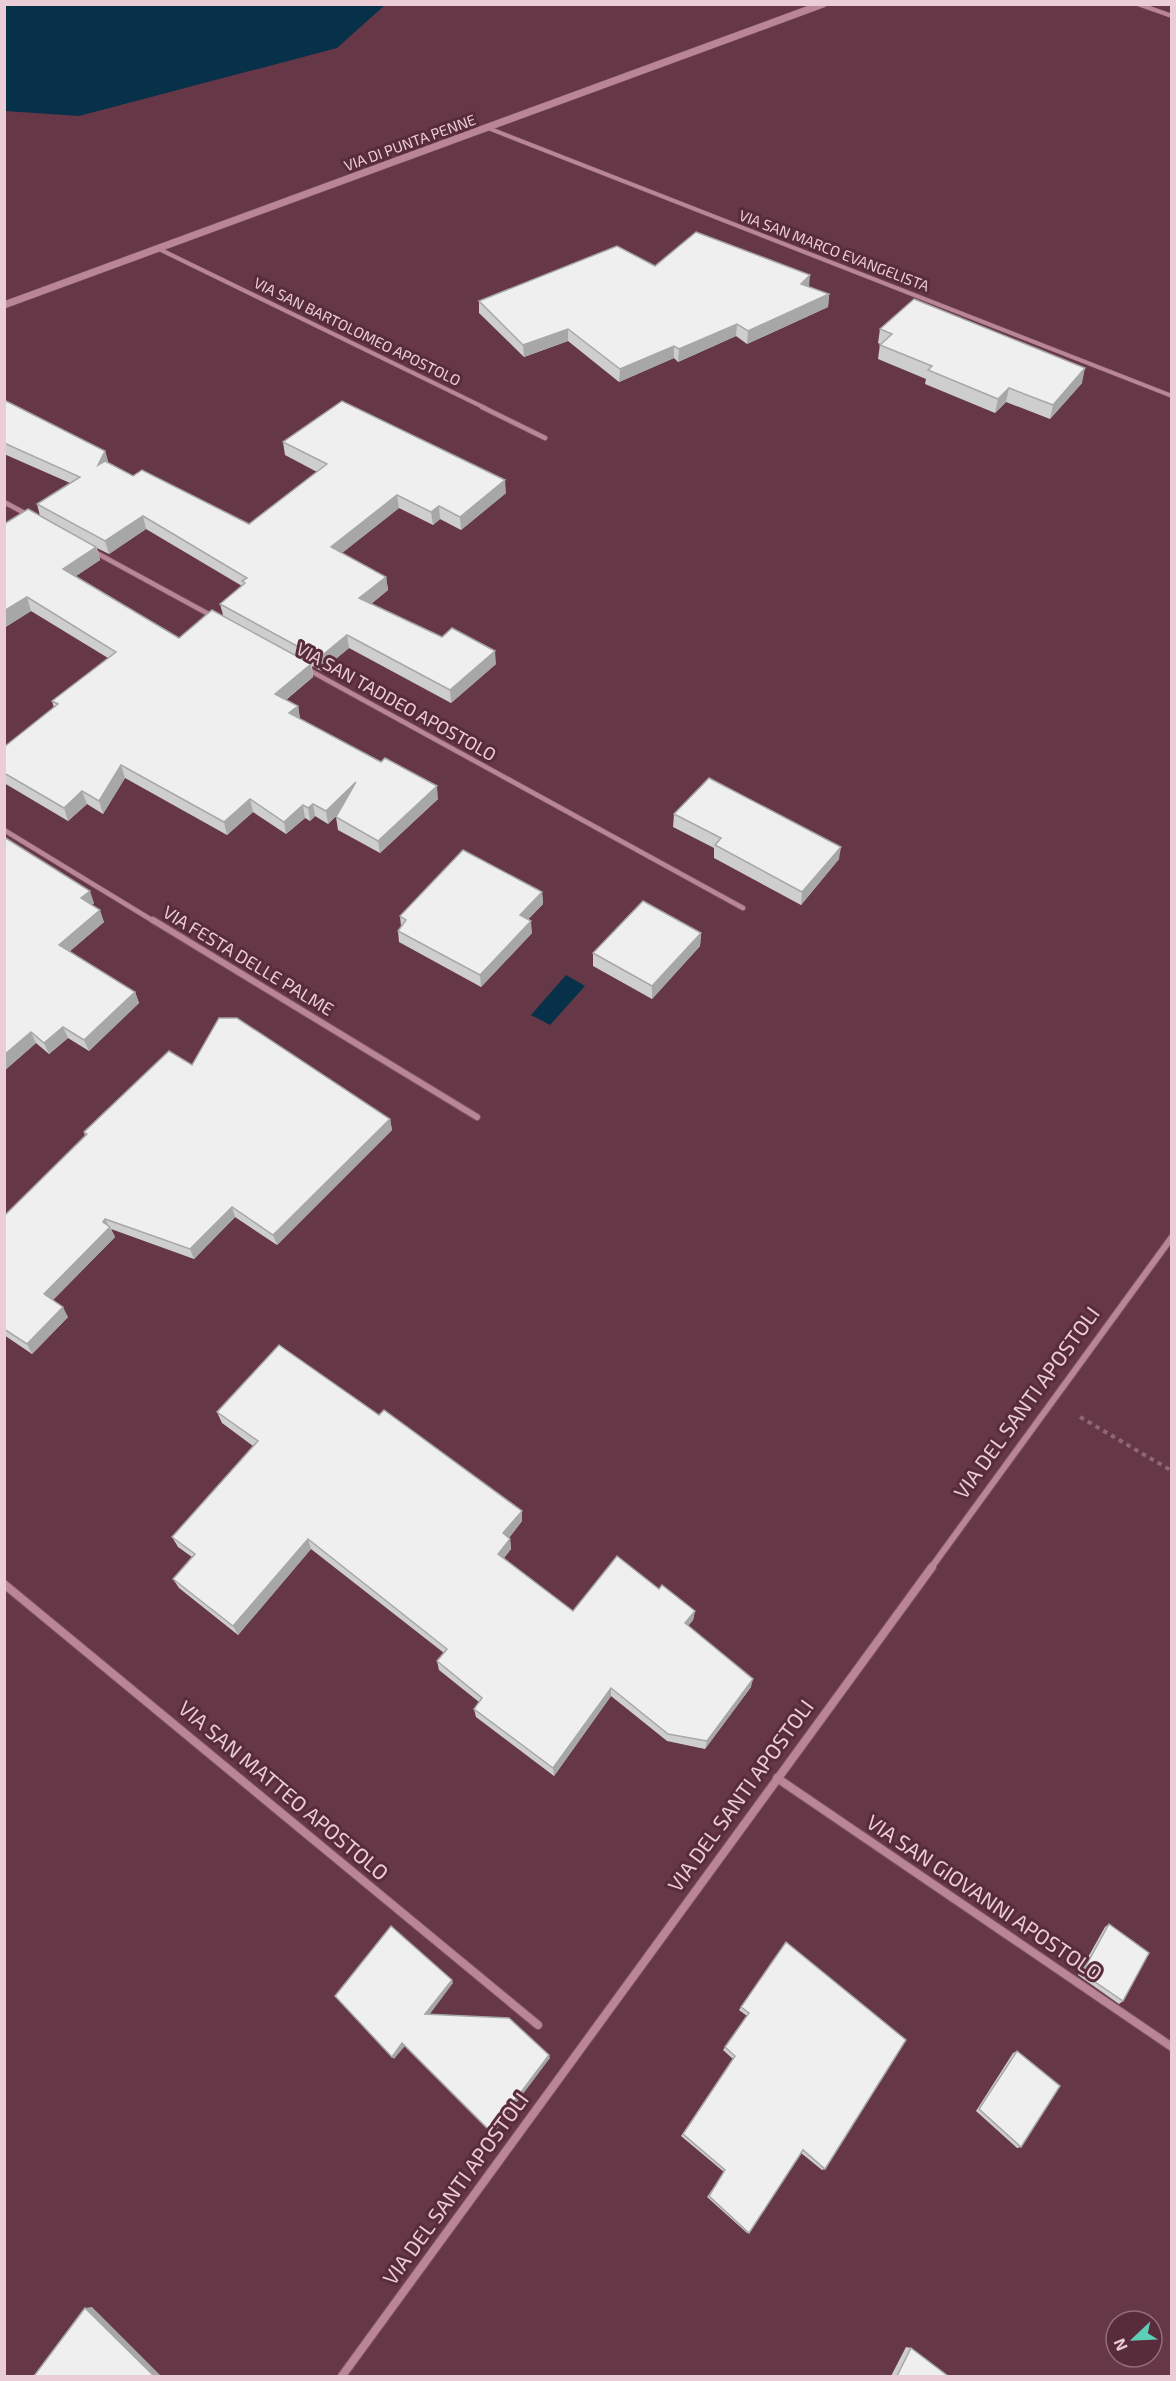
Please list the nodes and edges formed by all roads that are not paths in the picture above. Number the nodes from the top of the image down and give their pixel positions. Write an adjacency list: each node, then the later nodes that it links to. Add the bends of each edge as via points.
1 (824, 4): 4 (street, VIA DI PUNTA PENNE)
2 (1138, 4): 3 (street)
3 (1172, 16)
4 (488, 128): 5 (street, VIA DI PUNTA PENNE); 7 (street, VIA SAN MARCO EVANGELISTA)
5 (159, 249): 6 (street, VIA DI PUNTA PENNE); 8 (street, VIA SAN BARTOLOMEO APOSTOLO)
6 (4, 305)
7 (1172, 396)
8 (545, 438)
9 (4, 502): 10 (street)
10 (36, 519)
11 (88, 548): 12 (street)
12 (223, 622)
13 (296, 662): 15 (street, VIA SAN TADDEO APOSTOLO)
14 (4, 830): 16 (street, VIA FESTA DELLE PALME)
15 (742, 908)
16 (477, 1117)
17 (1172, 1238): 19 (street, VIA DEL SANTI APOSTOLI)
18 (4, 1584): 20 (street, VIA SAN MATTEO APOSTOLO)
19 (777, 1778): 21 (street, VIA SAN GIOVANNI APOSTOLO); 22 (street, VIA DEL SANTI APOSTOLI)
20 (538, 2025)
21 (1172, 2047)
22 (342, 2376)

